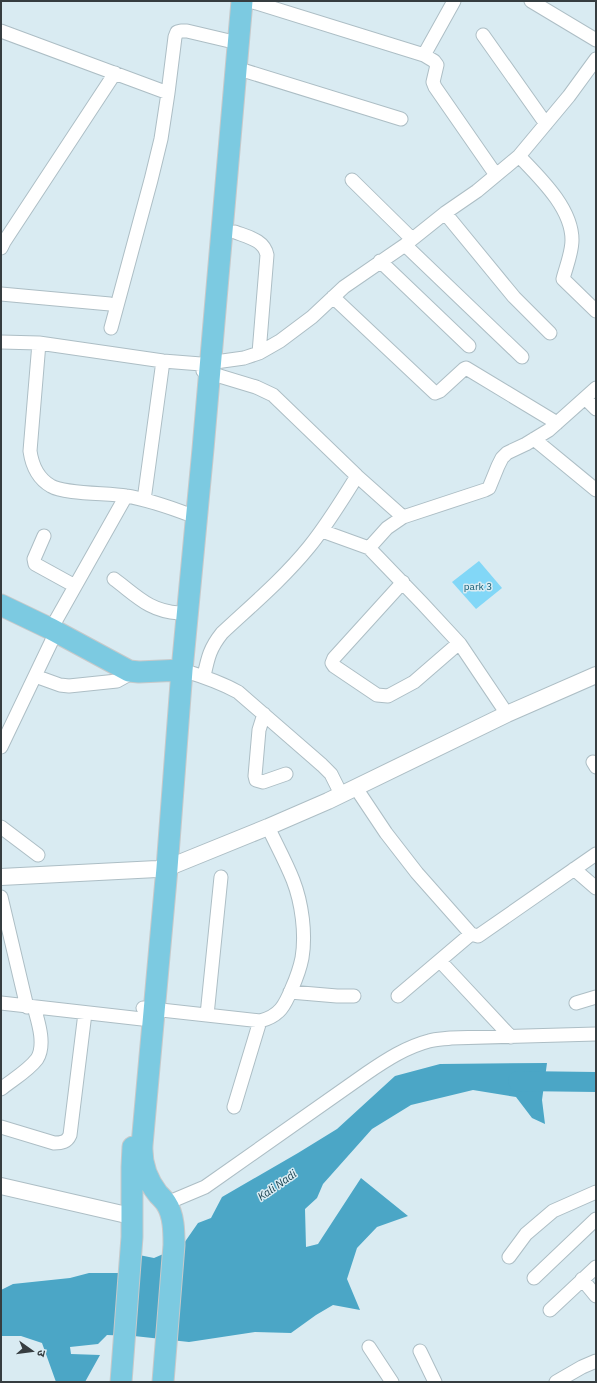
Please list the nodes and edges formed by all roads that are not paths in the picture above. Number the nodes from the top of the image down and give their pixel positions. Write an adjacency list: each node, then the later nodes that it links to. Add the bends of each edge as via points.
1 (234, 1): 9 (main road)
2 (242, 1): 9 (main road)
3 (250, 1): 10 (street)
4 (454, 1): 10 (street)
5 (531, 1): 8 (street)
6 (1, 31): 13 (street)
7 (483, 35): 16 (street)
8 (596, 40)
9 (234, 41): 12 (main road); 14 (street, via 187,31 177,32); 37 (main road)
10 (424, 55): 18 (street, via 437,65 433,82)
11 (596, 59): 16 (street)
12 (236, 68): 15 (street); 37 (main road)
13 (114, 73): 14 (street); 23 (street)
14 (168, 93): 29 (street, via 161,139)
15 (401, 119)
16 (546, 124): 17 (street)
17 (519, 156): 18 (street); 28 (street, via 547,185 560,204 569,224 572,240 563,279)
18 (496, 175): 20 (street)
19 (352, 180): 22 (street)
20 (445, 213): 22 (street); 30 (street, via 514,297)
21 (235, 232): 34 (street, via 254,239 266,249)
22 (409, 242): 24 (street); 35 (street)
23 (1, 248)
24 (380, 262): 26 (street); 33 (street)
25 (1, 294): 27 (street)
26 (333, 297): 34 (street, via 312,317); 41 (street, via 435,393 466,368)
27 (110, 304)
28 (596, 311)
29 (111, 328)
30 (550, 333)
31 (1, 342): 32 (street)
32 (39, 344): 36 (street); 45 (street, via 30,451 32,464 40,478 52,487 64,490)
33 (470, 346)
34 (259, 353): 37 (street)
35 (522, 357)
36 (163, 361): 37 (street); 46 (street)
37 (205, 367): 43 (street, via 273,395); 47 (main road); 60 (main road)
38 (596, 388): 39 (street)
39 (585, 398): 40 (street); 41 (street)
40 (596, 408)
41 (557, 422): 42 (street)
42 (534, 439): 44 (street); 48 (street, via 502,458 489,488)
43 (357, 476): 48 (street); 49 (street)
44 (596, 490)
45 (126, 496): 46 (street); 54 (street)
46 (144, 500): 47 (street)
47 (188, 514): 56 (main road)
48 (403, 517): 51 (street, via 387,528)
49 (322, 531): 51 (street); 63 (street, via 288,571 222,633 209,653)
50 (44, 536): 54 (street, via 34,559 35,564)
51 (369, 548): 53 (street)
52 (114, 579): 56 (street, via 149,606)
53 (403, 582): 58 (street); 58 (street, via 332,660 334,666 377,695 388,696 414,682)
54 (75, 586): 57 (street)
55 (1, 605): 57 (main road)
56 (179, 613): 60 (main road)
57 (53, 631): 59 (main road); 62 (street)
58 (459, 644): 65 (street)
59 (129, 671): 60 (main road); 62 (street, via 117,681 69,686)
60 (178, 671): 63 (street); 74 (main road)
61 (596, 675): 65 (street)
62 (35, 676): 66 (street)
63 (204, 676): 64 (street, via 238,692)
64 (264, 714): 67 (street, via 259,730 256,780 264,782); 69 (street, via 331,774)
65 (507, 714): 68 (street)
66 (1, 747)
67 (286, 774)
68 (356, 788): 69 (street); 80 (street, via 390,838)
69 (341, 794): 71 (street)
70 (1, 827): 72 (street)
71 (268, 827): 74 (street); 82 (street, via 293,880 300,906 304,936 302,959)
72 (38, 854)
73 (596, 854): 75 (street)
74 (162, 868): 76 (street); 89 (main road)
75 (574, 869): 78 (street); 80 (street, via 481,934)
76 (1, 877)
77 (221, 877): 91 (street)
78 (596, 888)
79 (1, 897): 88 (street)
80 (471, 934): 81 (street)
81 (440, 960): 84 (street); 94 (street)
82 (290, 992): 83 (street); 92 (street, via 279,1012 271,1019)
83 (354, 996)
84 (398, 996)
85 (596, 997): 87 (street)
86 (1, 1003): 88 (street)
87 (576, 1003)
88 (31, 1007): 90 (street); 95 (street, via 41,1034 39,1054)
89 (146, 1012): 90 (street); 91 (street); 100 (main road, via 142,1156 149,1180); 101 (main road, via 132,1167)
90 (86, 1013): 97 (street, via 68,1140 54,1143)
91 (206, 1015): 92 (street)
92 (260, 1021): 96 (street)
93 (596, 1034): 94 (street)
94 (511, 1037): 100 (street, via 430,1040 392,1056 205,1187)
95 (1, 1089)
96 (234, 1107)
97 (1, 1127)
98 (1, 1186): 101 (street)
99 (596, 1192): 103 (street, via 553,1211 526,1234)
100 (166, 1203): 113 (main road, via 172,1216 174,1245)
101 (132, 1216): 112 (main road)
102 (596, 1219): 105 (street)
103 (508, 1257)
104 (596, 1267): 106 (street)
105 (534, 1278)
106 (582, 1279): 107 (street); 108 (street)
107 (596, 1296)
108 (550, 1310)
109 (369, 1346): 114 (street)
110 (420, 1351): 115 (street)
111 (596, 1361): 116 (street)
112 (121, 1381)
113 (163, 1382)
114 (392, 1382)
115 (435, 1382)
116 (556, 1382)

